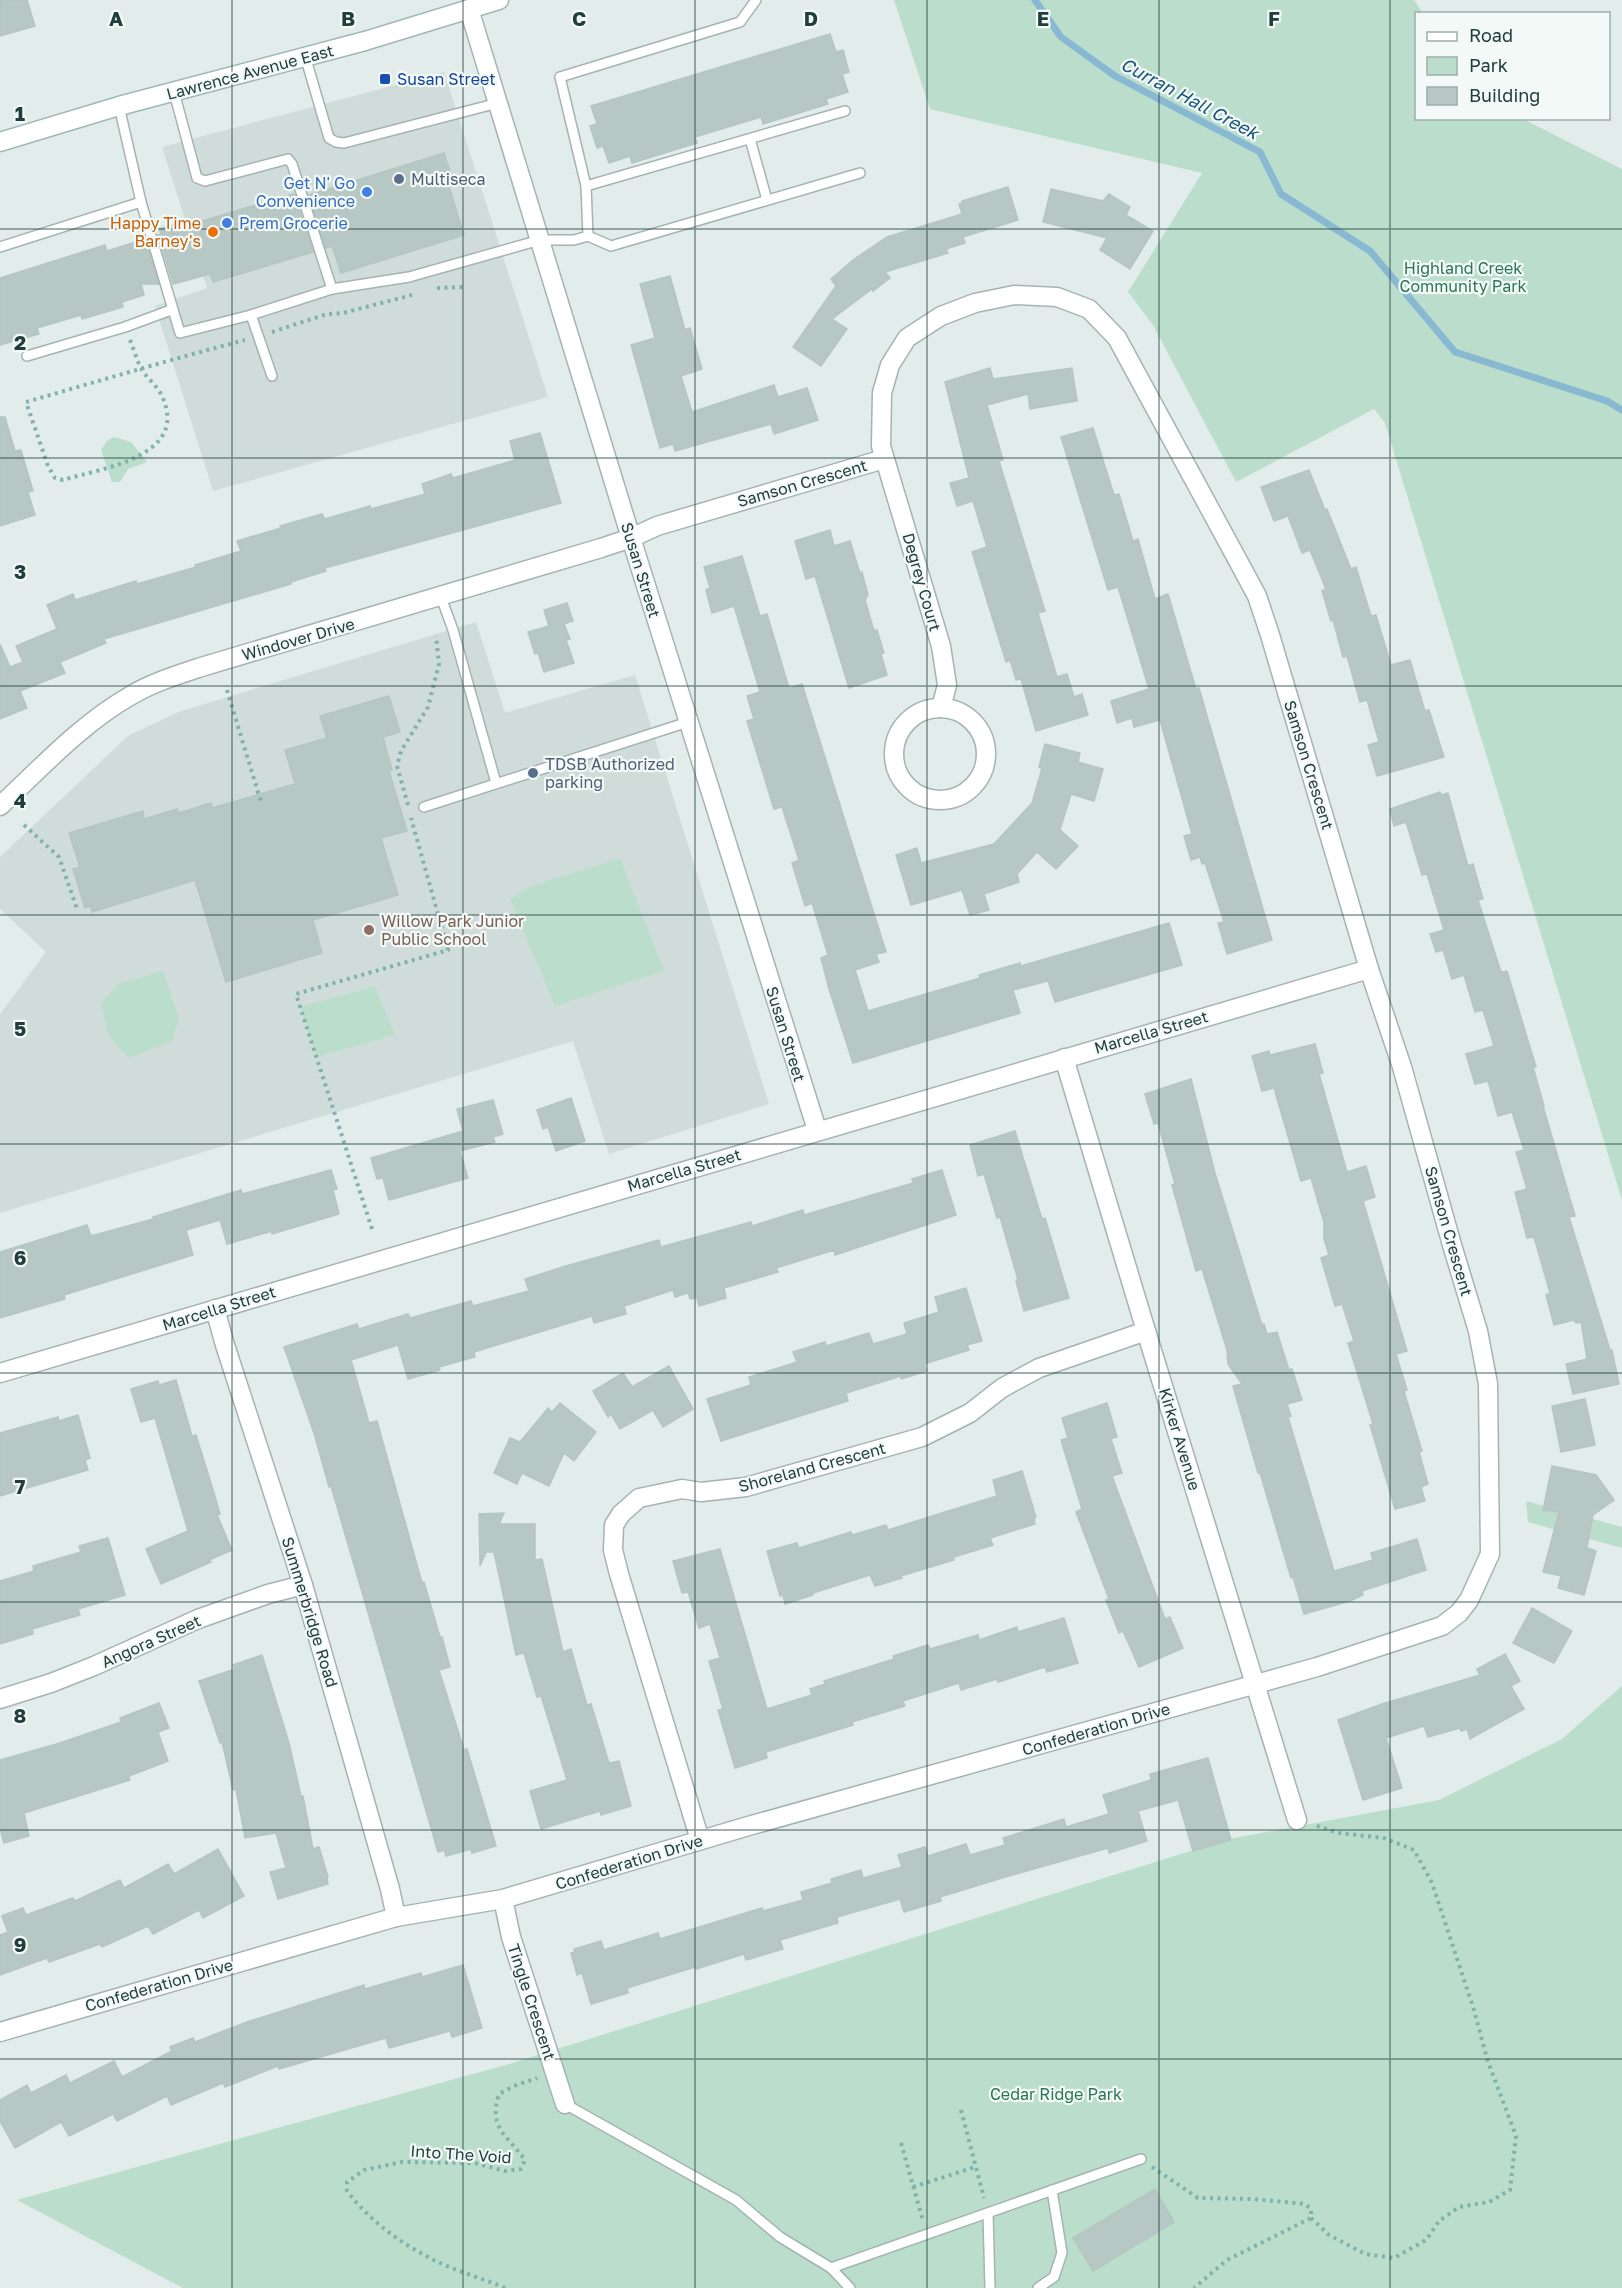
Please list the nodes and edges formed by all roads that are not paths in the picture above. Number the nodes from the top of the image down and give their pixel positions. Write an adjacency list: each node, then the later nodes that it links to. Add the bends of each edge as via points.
1 (499, 0): 3 (street, Lawrence Avenue East)
2 (756, 0): 12 (lane, via 740,22 560,77)
3 (469, 9): 4 (street, Lawrence Avenue East); 6 (street, Susan Street)
4 (306, 56): 5 (street, Lawrence Avenue East); 6 (lane, via 329,138 336,142)
5 (174, 92): 7 (street, Lawrence Avenue East); 18 (lane, via 197,178 205,181 288,159)
6 (498, 104): 16 (street, Susan Street)
7 (119, 106): 10 (street, Lawrence Avenue East); 14 (lane)
8 (845, 111): 9 (lane)
9 (750, 139): 12 (lane); 13 (lane)
10 (0, 142)
11 (860, 173): 13 (lane)
12 (586, 186): 15 (lane)
13 (767, 200): 15 (lane, via 611,246)
14 (141, 202): 17 (lane); 19 (lane)
15 (588, 236): 16 (lane)
16 (540, 240): 18 (lane, via 409,277); 24 (street, Susan Street)
17 (0, 247)
18 (332, 289): 20 (lane)
19 (171, 310): 20 (lane, via 180,333); 21 (lane)
20 (251, 315): 22 (lane)
21 (27, 356)
22 (272, 376)
23 (884, 459): 24 (street, Samson Crescent, via 657,526); 26 (street, Degrey Court, via 940,646 947,685); 31 (street, Samson Crescent, via 882,393 890,365 907,338 941,316 975,303 1014,295 1057,297 1089,309 1117,338 1257,596)
24 (631, 538): 25 (street, Windover Drive); 27 (street, Susan Street)
25 (441, 597): 28 (lane); 29 (street, Windover Drive, via 155,683 100,715)
26 (941, 708): 26 (street, via 912,717 902,728 894,756 905,784 924,796 946,800 973,786 982,774 986,744 980,729 969,718)
27 (688, 722): 28 (lane); 33 (street, Susan Street)
28 (496, 783): 30 (lane)
29 (0, 806)
30 (424, 807)
31 (1369, 969): 32 (street, Marcella Street); 38 (street, Samson Crescent, via 1402,1067 1485,1359 1490,1554 1469,1600 1460,1613 1442,1626)
32 (1064, 1058): 33 (street, Marcella Street); 35 (street, Kirker Avenue)
33 (817, 1130): 34 (street, Marcella Street)
34 (215, 1309): 36 (street, Marcella Street); 37 (street, Summerbridge Road)
35 (1146, 1331): 38 (street, Kirker Avenue); 41 (street, Shoreland Crescent, via 1040,1368 1002,1388 970,1413 922,1437 746,1487 657,1493 639,1498 617,1518 613,1550 619,1575)
36 (0, 1373)
37 (303, 1585): 39 (street, Angora Street, via 198,1619 94,1666); 43 (street, Summerbridge Road)
38 (1256, 1684): 40 (street, Kirker Avenue); 41 (street, Confederation Drive)
39 (0, 1698)
40 (1297, 1820)
41 (700, 1840): 42 (street, Confederation Drive)
42 (502, 1899): 43 (street, Confederation Drive); 45 (street, Tingle Crescent)
43 (396, 1917): 44 (street, Confederation Drive)
44 (0, 2032)
45 (565, 2104): 49 (lane, via 736,2200 780,2237)
46 (1141, 2159): 47 (lane)
47 (1052, 2190): 48 (lane); 52 (lane, via 1062,2253 1054,2277)
48 (988, 2213): 49 (lane); 51 (lane)
49 (831, 2268): 50 (lane)
50 (850, 2288)
51 (990, 2288)
52 (1038, 2288)

